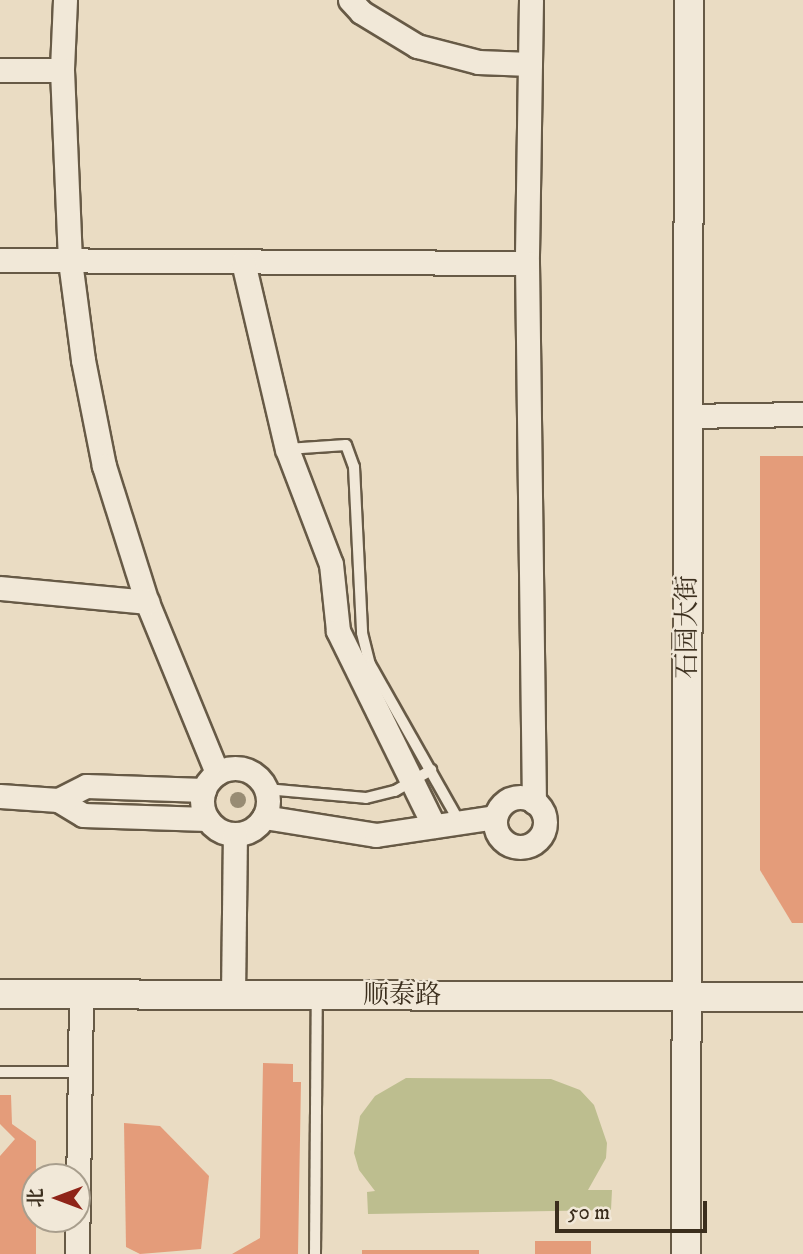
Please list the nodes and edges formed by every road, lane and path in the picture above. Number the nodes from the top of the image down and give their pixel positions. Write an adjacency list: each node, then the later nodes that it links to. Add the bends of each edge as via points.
1 (65, 0): 7 (street)
2 (349, 0): 5 (street, via 360,12 417,46 478,62)
3 (531, 0): 5 (street)
4 (689, 0): 13 (street, 石园大街)
5 (530, 64): 11 (street)
6 (0, 70): 7 (street)
7 (62, 70): 9 (street)
8 (0, 260): 9 (street)
9 (70, 261): 10 (street); 16 (street, via 104,466)
10 (243, 262): 11 (street); 14 (street)
11 (527, 264): 22 (street)
12 (803, 414): 13 (street)
13 (688, 416): 33 (street, 石园大街)
14 (287, 449): 17 (street, via 331,564 338,631); 17 (lane, via 346,445 354,467 362,633 370,664)
15 (0, 588): 16 (street)
16 (147, 602): 18 (street)
17 (421, 776): 19 (lane, via 395,792 366,798); 26 (lane); 27 (street)
18 (210, 781): 19 (street, via 228,768 251,771); 21 (street, via 86,786); 25 (street)
19 (267, 789): 23 (street)
20 (0, 796): 21 (street)
21 (58, 800): 25 (street, via 83,815)
22 (534, 802): 24 (street, via 525,798 506,801); 24 (street, via 545,822 542,834 523,848 501,840)
23 (264, 817): 27 (street, via 376,835); 28 (street, via 257,826)
24 (495, 817): 26 (street)
25 (207, 819): 28 (street)
26 (459, 821): 27 (street)
27 (434, 826)
28 (235, 834): 31 (street)
29 (0, 994): 30 (street, 顺泰路)
30 (80, 995): 31 (street, 顺泰路); 36 (street)
31 (233, 995): 32 (street, 顺泰路)
32 (317, 995): 33 (street, 顺泰路); 38 (lane)
33 (687, 997): 34 (street, 顺泰路); 39 (street, 石园大街)
34 (803, 997)
35 (0, 1072): 36 (lane)
36 (79, 1072): 37 (street)
37 (77, 1254)
38 (315, 1254)
39 (686, 1254)

